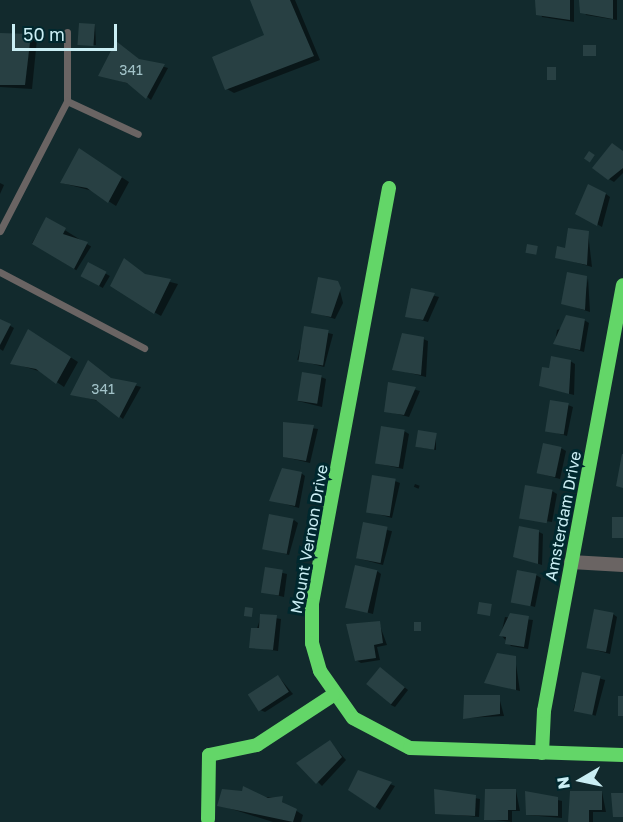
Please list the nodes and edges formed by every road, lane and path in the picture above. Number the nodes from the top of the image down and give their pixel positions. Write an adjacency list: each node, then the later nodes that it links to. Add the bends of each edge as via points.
1 (68, 32): 2 (lane)
2 (67, 101): 3 (lane); 5 (lane)
3 (138, 134)
4 (389, 188): 12 (street, Mount Vernon Drive, via 312,605 315,657)
5 (0, 231)
6 (0, 272): 8 (lane)
7 (623, 285): 9 (street, Amsterdam Drive)
8 (144, 348)
9 (616, 358): 10 (street, Amsterdam Drive)
10 (571, 562): 11 (street); 13 (street, Amsterdam Drive, via 544,711)
11 (623, 565)
12 (333, 695): 13 (street, Mount Vernon Drive, via 364,727 399,745 431,752); 15 (street, via 257,745 209,755)
13 (542, 753): 14 (street, Mount Vernon Drive)
14 (623, 755)
15 (208, 819)

